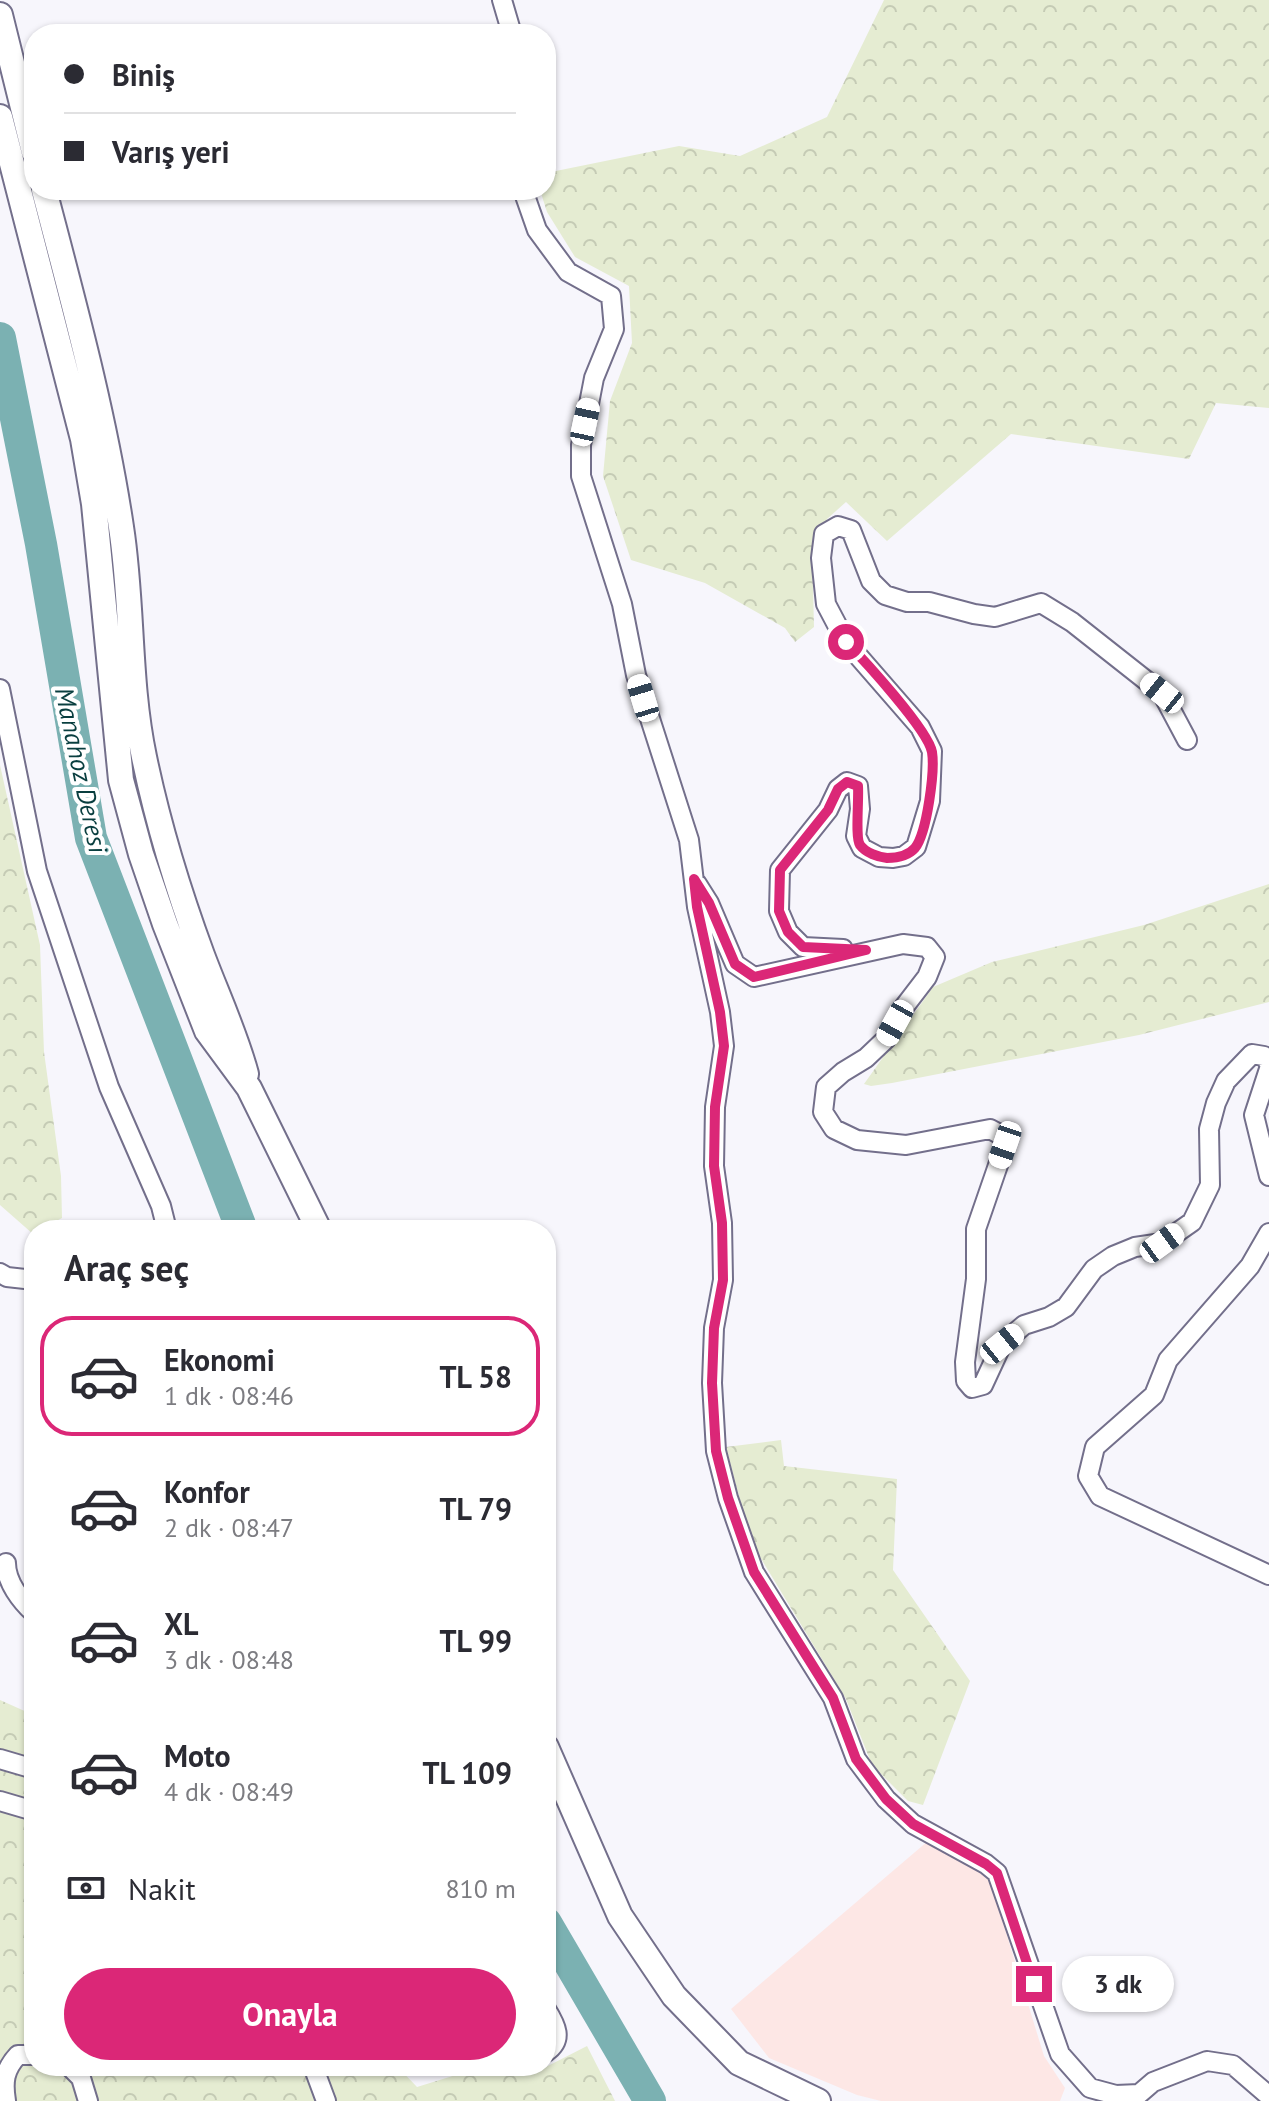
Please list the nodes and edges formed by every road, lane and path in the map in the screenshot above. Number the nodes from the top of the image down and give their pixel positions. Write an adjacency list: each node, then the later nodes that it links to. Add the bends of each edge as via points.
1 (502, 0): 3 (street)
2 (0, 15): 4 (main road)
3 (509, 24)
4 (24, 112)
5 (0, 117): 14 (main road, via 83,439 121,780 146,868 207,1031)
6 (46, 200): 14 (main road, via 110,462 144,756 171,868 237,1039)
7 (526, 200): 10 (street, via 537,230 568,272 611,296 614,329 594,378 581,445 581,476 689,840)
8 (0, 689): 16 (street, via 37,871 109,1087)
9 (1187, 740): 11 (street, via 1162,693 1041,603 995,617 896,599 871,581 851,530 838,526 824,534 826,604 846,642 920,727 932,751 930,801 916,847 893,858 862,848 856,836 858,786 847,782 780,870 779,911 788,932 803,947)
10 (694, 879): 11 (street, via 735,964 754,977); 32 (street, via 724,1046 715,1107 723,1280 714,1328 716,1451 754,1572 833,1698 856,1759 886,1799 913,1824 997,1873 1060,2054 1090,2088 1139,2094 1153,2082 1207,2061 1233,2065)
11 (866, 950): 12 (street, via 903,944 927,947 935,957 886,1039 826,1087 823,1112 834,1129 857,1140 906,1145 990,1129 1003,1136 1005,1145 976,1229 976,1279 965,1362 972,1388 983,1385 1002,1344 1024,1325 1066,1307 1094,1269 1124,1251 1162,1243 1192,1222 1210,1185 1209,1129 1226,1081 1252,1054)
12 (1269, 1063)
13 (1269, 1069): 15 (street, via 1254,1115)
14 (249, 1088): 17 (main road)
15 (1269, 1176)
16 (164, 1220)
17 (314, 1220)
18 (1269, 1233): 22 (street, via 1250,1266 1168,1360 1154,1395 1095,1447 1088,1476 1100,1496)
19 (0, 1273): 20 (street)
20 (24, 1279)
21 (6, 1563): 23 (street, via 6,1573)
22 (1269, 1575)
23 (24, 1601)
24 (0, 1759): 25 (street)
25 (24, 1766)
26 (556, 1770): 36 (main road, via 620,1916 674,1996 739,2063)
27 (0, 1801): 28 (street)
28 (24, 1808)
29 (24, 2055): 33 (street, via 8,2065)
30 (79, 2076): 34 (street)
31 (317, 2076): 35 (street)
32 (1269, 2096)
33 (6, 2101)
34 (88, 2101)
35 (326, 2101)
36 (818, 2101)

